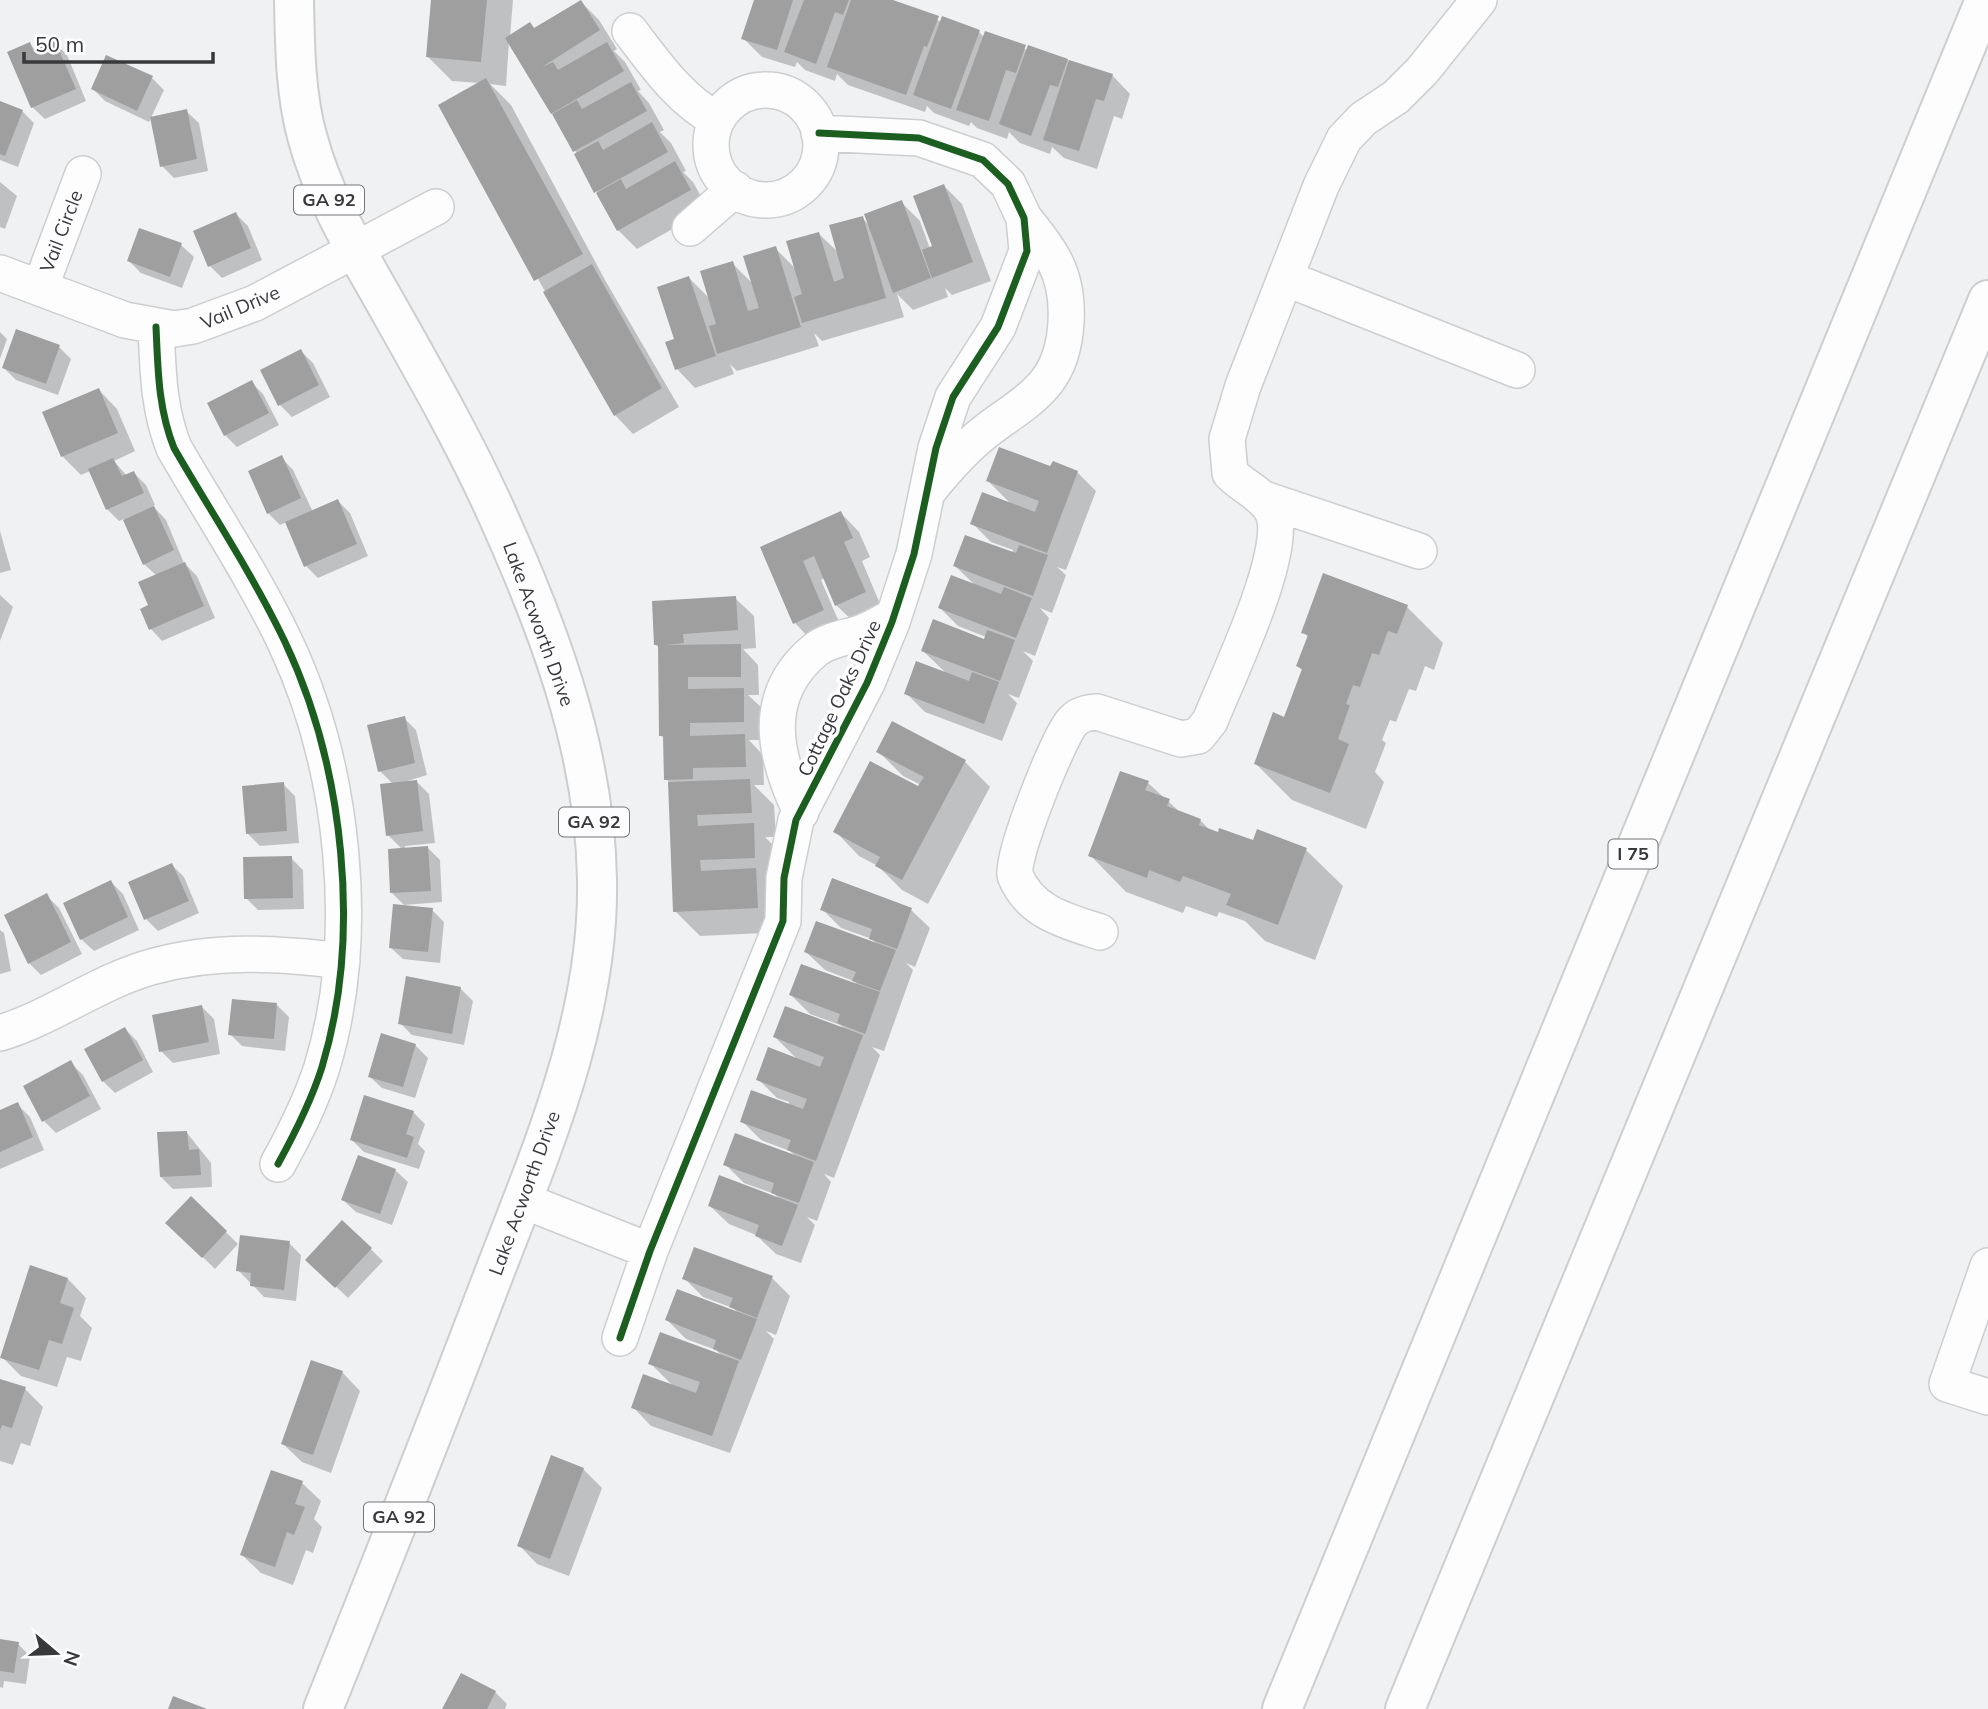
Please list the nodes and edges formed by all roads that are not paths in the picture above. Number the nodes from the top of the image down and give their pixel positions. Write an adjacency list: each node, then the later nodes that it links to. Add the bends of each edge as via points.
1 (294, 0): 12 (main road, Lake Acworth Drive / GA 92, via 296,62 306,132 333,211)
2 (1479, 0): 14 (street, via 1422,71 1344,139)
3 (1985, 0): 34 (main road, I 75)
4 (630, 31): 5 (street, via 667,80 695,108)
5 (717, 120): 6 (street, via 741,96 760,90 785,93 815,119); 8 (street, via 711,153 719,174)
6 (819, 133): 8 (street, via 817,167 810,179 789,195 756,200); 10 (street, Cottage Oaks Drive, via 919,138 984,160 1008,184)
7 (83, 174): 15 (street, Vail Circle)
8 (734, 189): 11 (street)
9 (436, 207): 12 (street, Vail Drive)
10 (1024, 218): 19 (street, Cottage Oaks Drive, via 1027,251 1016,286 998,327 953,397); 19 (street, Cottage Oaks Drive, via 1056,263 1066,319 1062,347 1048,380 959,453)
11 (690, 228)
12 (355, 252): 17 (street, Vail Drive, via 243,308 193,326); 28 (main road, Lake Acworth Drive / GA 92, via 470,454 522,568 555,658 586,770 598,881 589,978 564,1084)
13 (0, 273): 15 (street, Vail Drive)
14 (1285, 278): 18 (street); 20 (street, via 1227,439 1230,472)
15 (40, 288): 17 (street, Vail Drive)
16 (1988, 300): 35 (main road)
17 (156, 327): 25 (street, via 160,403 174,448 285,642 322,750 336,816 342,877)
18 (1517, 370)
19 (924, 495): 22 (street, Cottage Oaks Drive, via 914,554)
20 (1264, 499): 21 (street); 24 (street, via 1278,529 1274,559 1210,721 1198,736 1181,739 1097,712 1083,713 1064,733 1017,850 1014,872 1029,900 1060,919)
21 (1419, 551)
22 (894, 616): 23 (street, Cottage Oaks Drive, via 867,683); 23 (street, via 816,649 792,677 780,701 776,721 781,765)
23 (801, 812): 29 (street, Cottage Oaks Drive, via 787,853 783,921)
24 (1100, 932)
25 (342, 961): 26 (street, via 232,953 150,967); 27 (street, via 322,1066 304,1117)
26 (0, 1033)
27 (278, 1164)
28 (522, 1200): 29 (street); 33 (main road, Lake Acworth Drive / GA 92)
29 (650, 1251): 31 (street, Cottage Oaks Drive)
30 (1988, 1266): 32 (street, via 1947,1384)
31 (620, 1338)
32 (1988, 1397)
33 (323, 1709)
34 (1282, 1709)
35 (1405, 1709)

